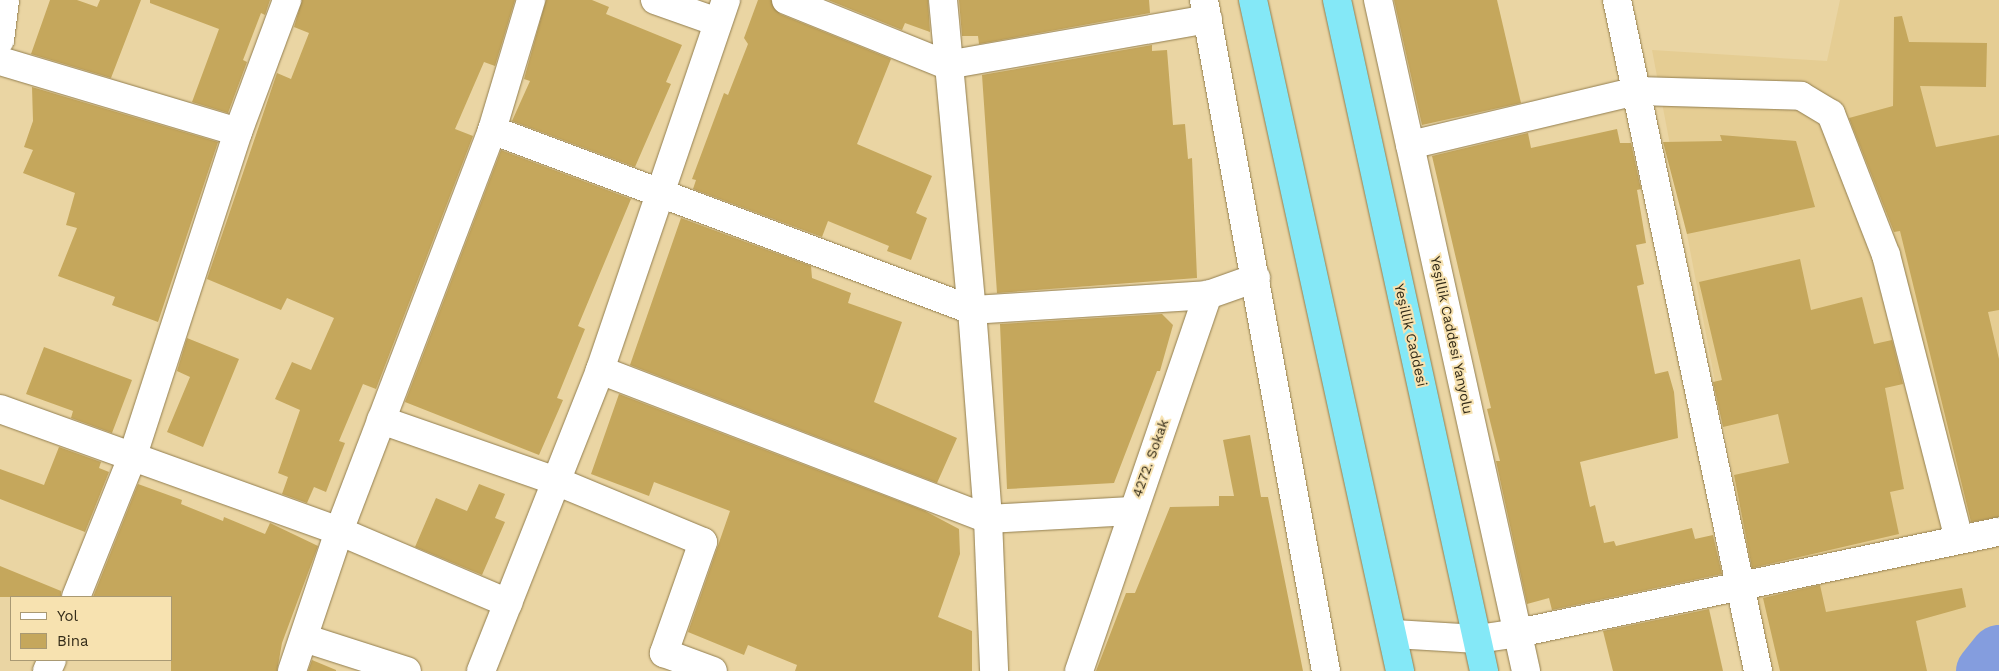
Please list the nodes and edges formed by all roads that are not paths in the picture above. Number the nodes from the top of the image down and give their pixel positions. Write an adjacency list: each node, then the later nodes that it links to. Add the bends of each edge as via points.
1 (5, 0): 13 (street)
2 (287, 0): 18 (street)
3 (531, 0): 17 (street)
4 (656, 0): 12 (street)
5 (786, 0): 15 (street)
6 (943, 0): 15 (street)
7 (1253, 0): 38 (highway, via 1301,229)
8 (1336, 0): 40 (highway, Yeşillik Caddesi)
9 (1378, 0): 19 (street, Yeşillik Caddesi Yanyolu)
10 (1617, 0): 16 (street)
11 (1206, 9): 15 (street); 21 (street)
12 (721, 11): 20 (street)
13 (0, 40)
14 (0, 61): 18 (street)
15 (947, 65): 23 (street)
16 (1636, 91): 19 (street); 33 (street, via 1801,96 1831,114 1886,255); 34 (street)
17 (492, 130): 20 (street); 26 (street)
18 (238, 132): 27 (street)
19 (1410, 145): 37 (street, Yeşillik Caddesi Yanyolu)
20 (659, 193): 23 (street); 24 (street)
21 (1256, 278): 22 (street); 48 (street)
22 (1208, 295): 23 (street); 29 (street, 4272. Sokak)
23 (972, 310): 30 (street)
24 (600, 370): 28 (street); 30 (street)
25 (0, 409): 27 (street)
26 (381, 420): 28 (street); 31 (street)
27 (133, 455): 31 (street); 35 (street)
28 (556, 481): 36 (street); 41 (street, via 703,542)
29 (1131, 511): 30 (street); 47 (street, 4272. Sokak)
30 (988, 519): 46 (street)
31 (338, 531): 36 (street); 39 (street)
32 (1999, 532): 33 (street)
33 (1959, 540): 34 (street)
34 (1739, 584): 37 (street); 52 (street)
35 (76, 596)
36 (508, 603): 44 (street)
37 (1518, 633): 40 (street); 51 (street, Yeşillik Caddesi Yanyolu)
38 (1394, 634): 40 (street); 49 (highway)
39 (304, 638): 42 (street); 43 (street)
40 (1478, 639): 50 (highway, Yeşillik Caddesi)
41 (660, 662): 45 (street)
42 (292, 671)
43 (407, 671)
44 (482, 671)
45 (713, 671)
46 (994, 671)
47 (1079, 671)
48 (1326, 671)
49 (1400, 671)
50 (1484, 671)
51 (1526, 671)
52 (1758, 671)

